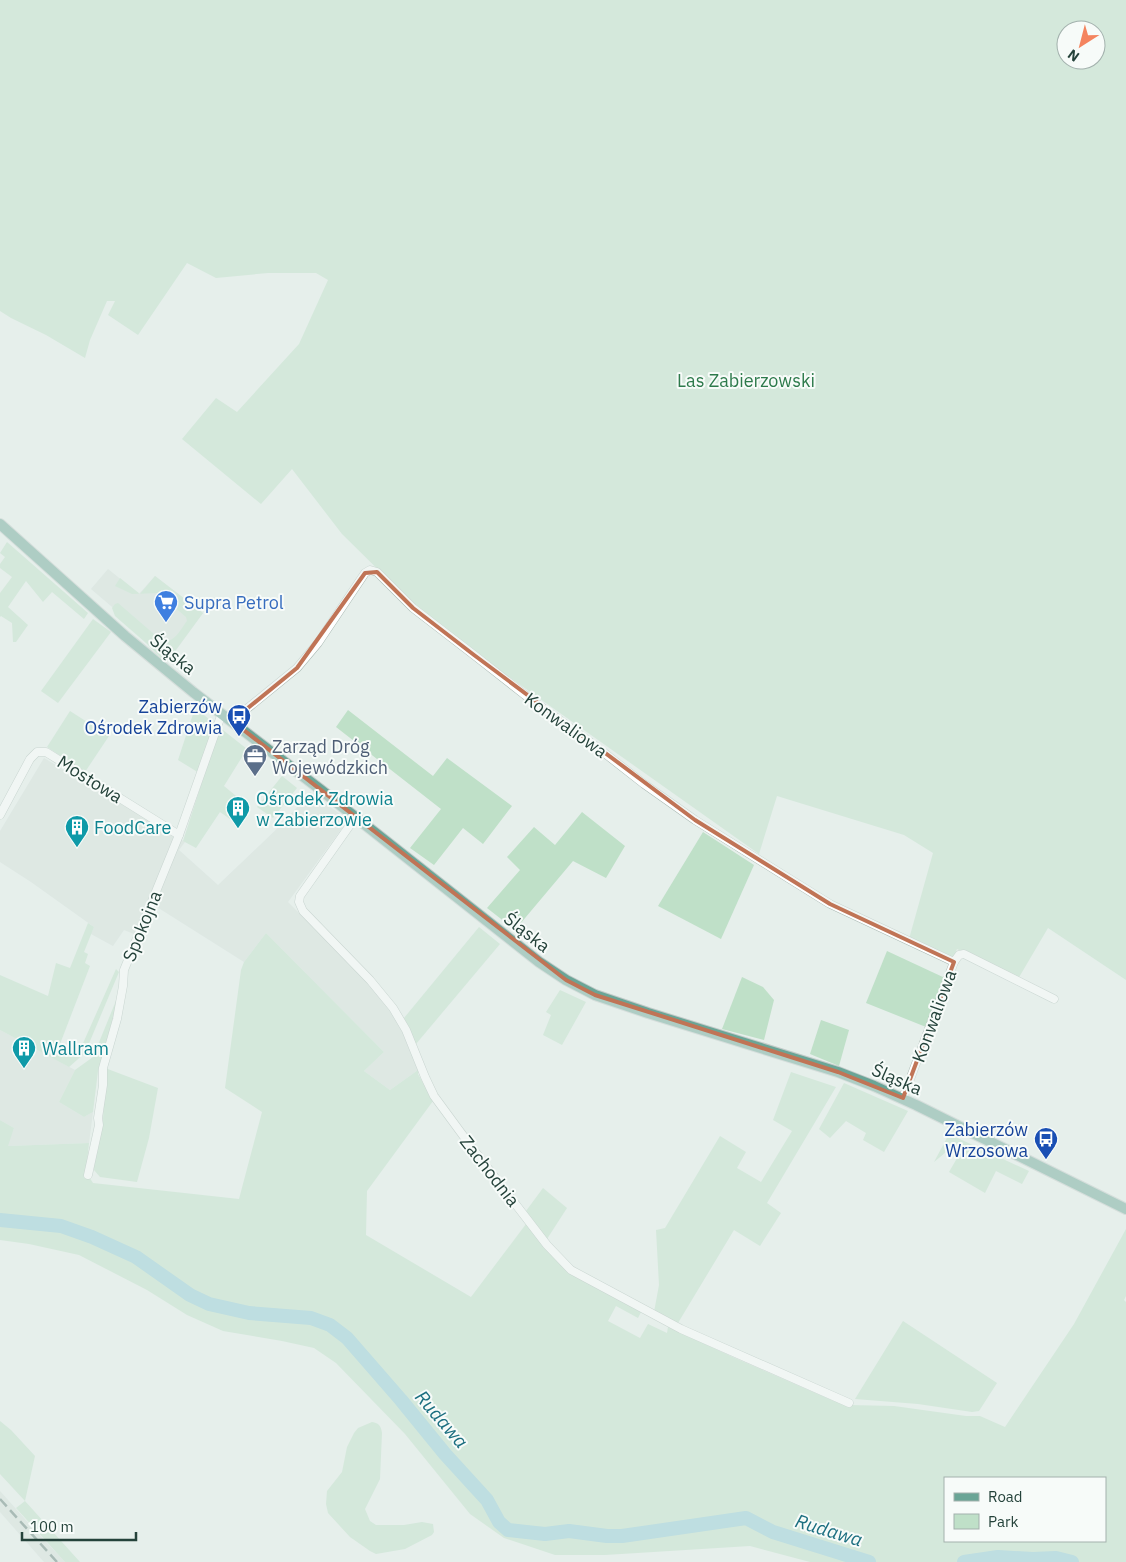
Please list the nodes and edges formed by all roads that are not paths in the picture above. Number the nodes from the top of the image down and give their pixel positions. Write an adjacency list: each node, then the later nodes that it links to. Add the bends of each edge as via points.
1 (0, 524): 2 (main road, Śląska, via 125,636)
2 (222, 713): 3 (main road, Śląska); 6 (street, Spokojna)
3 (232, 720): 5 (main road, Śląska); 7 (street, Konwaliowa, via 296,668 318,643 366,573 370,570 377,572 413,608 474,656 695,820 830,904)
4 (0, 815): 6 (street, Mostowa, via 30,760 37,752 46,752)
5 (355, 818): 9 (main road, Śląska, via 566,980 648,1013 838,1072); 12 (street, Zachodnia, via 300,896 299,905 393,1008 434,1096 547,1245 571,1270 681,1329)
6 (179, 835): 10 (street, Spokojna, via 124,970 117,1019 103,1068 99,1125)
7 (954, 962): 8 (street, Konwaliowa, via 964,954); 9 (street, Konwaliowa)
8 (1054, 999)
9 (903, 1098): 11 (main road, Śląska)
10 (88, 1176)
11 (1126, 1209)
12 (849, 1403)

